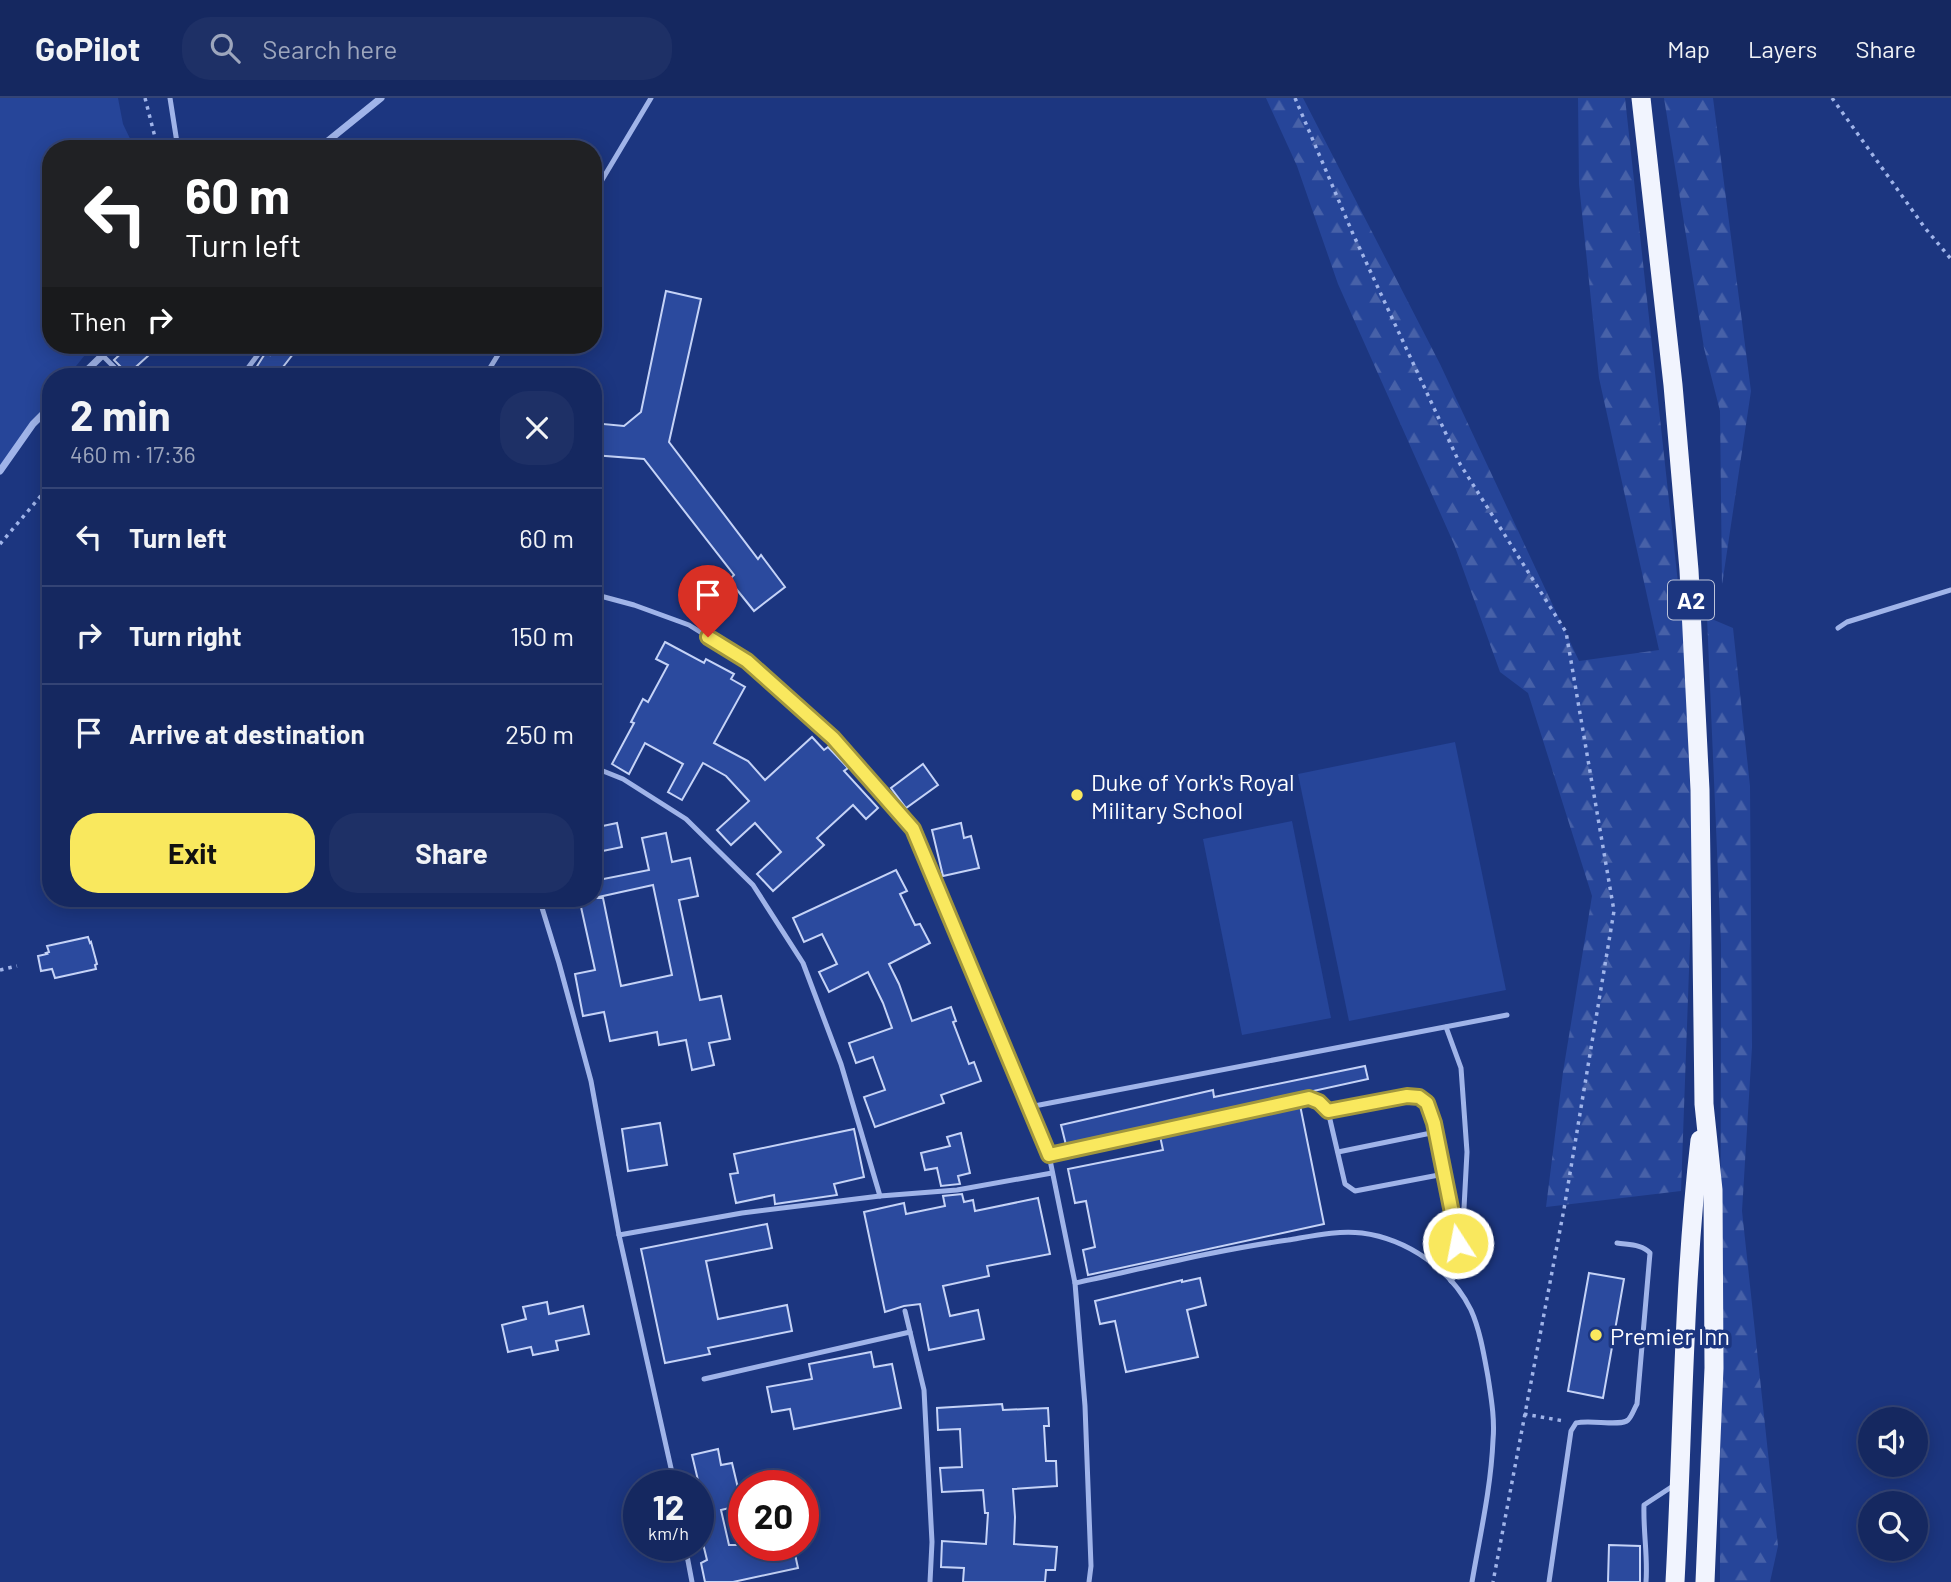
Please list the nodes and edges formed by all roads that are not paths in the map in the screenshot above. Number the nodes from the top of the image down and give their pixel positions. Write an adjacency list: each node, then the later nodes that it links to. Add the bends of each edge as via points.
1 (170, 98): 5 (lane)
2 (380, 98): 6 (street)
3 (651, 98): 7 (lane)
4 (1641, 98): 20 (highway, A2, via 1689,570 1701,816)
5 (177, 140)
6 (329, 140)
7 (602, 180)
8 (102, 355): 9 (street); 10 (lane)
9 (89, 368)
10 (115, 368)
11 (42, 415): 12 (street)
12 (0, 471)
13 (1951, 590): 15 (lane)
14 (602, 596): 21 (lane, via 689,625 747,661 833,738 913,829)
15 (1838, 628)
16 (602, 771): 28 (lane, via 624,779 686,819 753,886 803,963 841,1064)
17 (542, 907): 29 (lane, via 591,1081)
18 (1507, 1015): 19 (lane)
19 (1446, 1027): 21 (lane); 30 (lane, via 1461,1068 1467,1152)
20 (1704, 1104): 38 (highway, A2, via 1694,1188); 47 (highway, A2, via 1713,1190 1714,1354)
21 (1029, 1107): 25 (lane)
22 (1328, 1111): 23 (lane, via 1419,1097 1427,1103); 24 (lane); 25 (lane, via 1309,1098)
23 (1436, 1132): 24 (lane); 27 (lane)
24 (1338, 1152): 27 (lane, via 1345,1184 1355,1191)
25 (1049, 1155): 26 (lane)
26 (1052, 1174): 28 (lane, via 957,1190); 33 (lane)
27 (1444, 1174): 30 (lane)
28 (880, 1196): 29 (lane, via 741,1213)
29 (619, 1235): 37 (lane)
30 (1458, 1243): 32 (lane, via 1460,1266)
31 (1617, 1243): 44 (lane, via 1639,1246 1650,1253 1637,1404 1629,1419 1620,1423 1586,1420 1571,1431)
32 (1451, 1281): 33 (lane, via 1404,1245 1363,1233 1333,1233 1255,1244); 43 (lane, via 1471,1311 1492,1398 1494,1439)
33 (1075, 1283): 42 (lane, via 1085,1406)
34 (905, 1311): 35 (lane)
35 (910, 1332): 36 (lane); 41 (lane, via 924,1390)
36 (704, 1379)
37 (671, 1470)
38 (1679, 1483): 45 (lane, via 1644,1505); 46 (highway, A2)
39 (688, 1561): 40 (lane)
40 (692, 1582)
41 (930, 1582)
42 (1089, 1582)
43 (1472, 1582)
44 (1549, 1582)
45 (1646, 1582)
46 (1675, 1582)
47 (1705, 1582)

